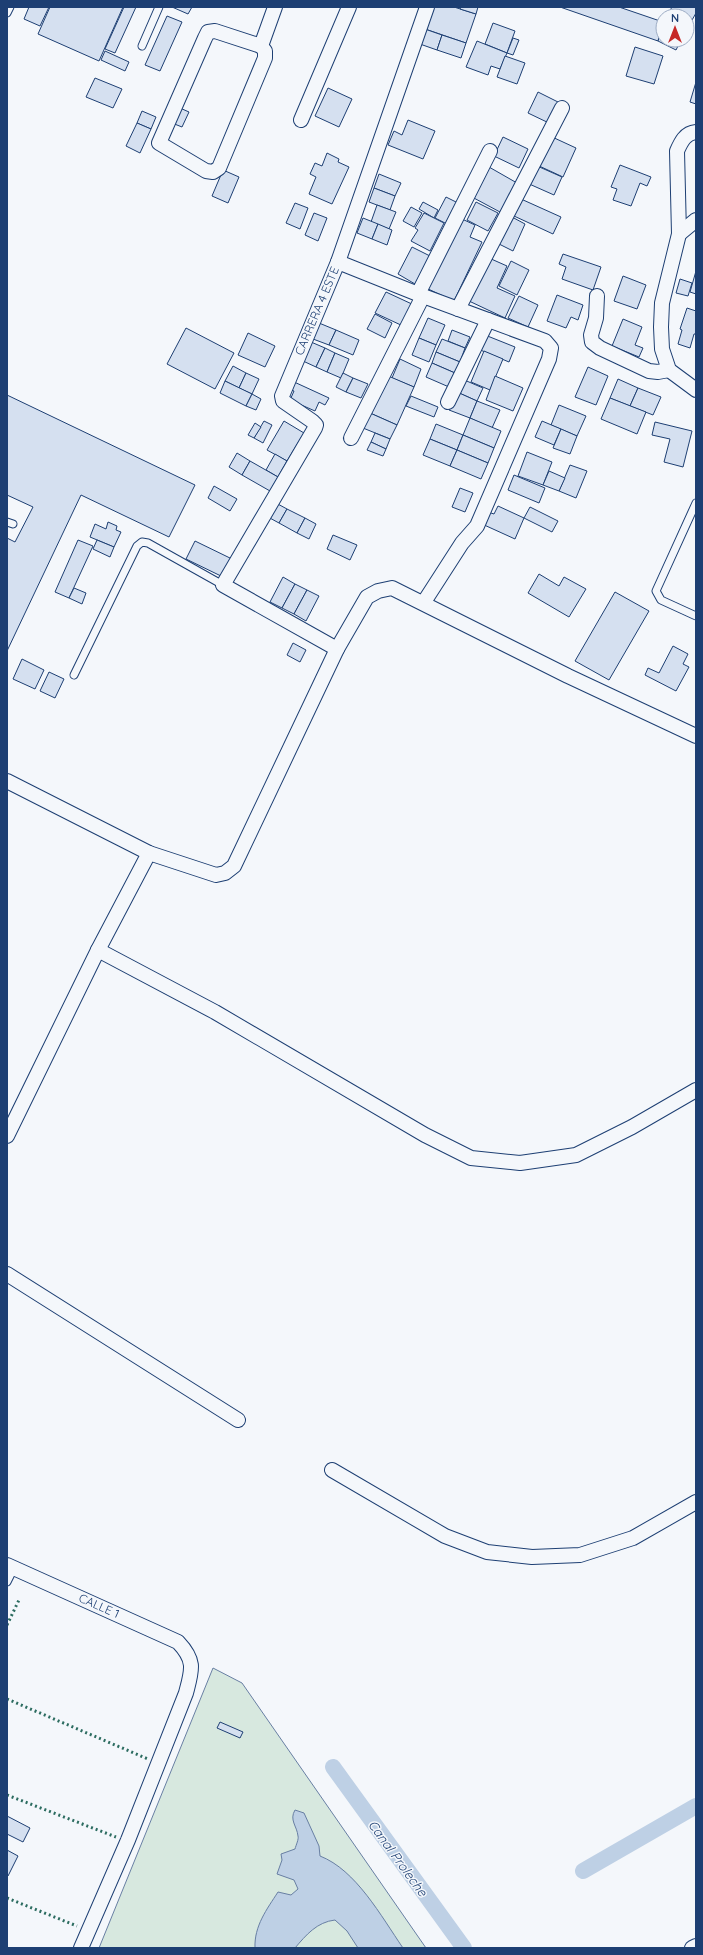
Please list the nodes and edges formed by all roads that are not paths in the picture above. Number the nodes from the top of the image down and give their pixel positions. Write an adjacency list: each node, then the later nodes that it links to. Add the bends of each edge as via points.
1 (10, 7): 6 (lane)
2 (159, 7): 7 (lane)
3 (275, 7): 8 (street)
4 (349, 7): 10 (street)
5 (427, 7): 15 (street, CARRERA 4 ESTE)
6 (7, 13)
7 (142, 46)
8 (261, 46): 8 (street, via 265,51 265,58 219,168 213,172 206,171 159,143 208,32 215,31)
9 (562, 108): 18 (street)
10 (301, 120)
11 (696, 132): 14 (street, via 691,132 681,140 677,151)
12 (490, 151): 16 (street)
13 (696, 220): 14 (street)
14 (679, 234): 20 (street, via 662,303 662,349)
15 (338, 262): 16 (street); 26 (street, CARRERA 4 ESTE, via 282,399 312,421 316,425 315,428)
16 (420, 295): 18 (street); 23 (street)
17 (598, 296): 20 (street, via 596,318 591,334 592,342 649,371)
18 (458, 309): 19 (street)
19 (488, 320): 22 (street); 27 (street, via 545,341 551,348 549,359 477,526 462,543)
20 (669, 370): 21 (street)
21 (696, 390)
22 (448, 402)
23 (351, 438)
24 (696, 504): 25 (lane)
25 (693, 521): 28 (lane, via 656,591 661,600)
26 (223, 585): 29 (street); 30 (lane, via 142,542 137,546)
27 (424, 602): 29 (street, via 392,588 378,591 367,598); 31 (street, via 568,676)
28 (696, 616)
29 (337, 649): 33 (street, via 234,866 225,873 216,875)
30 (74, 675)
31 (696, 736)
32 (7, 781): 33 (street)
33 (149, 853): 34 (street)
34 (98, 950): 35 (street, via 215,1012 425,1135 471,1158 520,1163 576,1155 632,1127); 36 (street)
35 (696, 1090)
36 (7, 1136)
37 (7, 1274): 38 (street)
38 (238, 1420)
39 (332, 1470): 40 (street, via 445,1536 487,1552 532,1557 580,1555 633,1538)
40 (696, 1502)
41 (10, 1566): 42 (lane); 44 (street, CALLE 1, via 178,1642 187,1652 192,1670 186,1693 128,1840)
42 (7, 1582)
43 (696, 1946): 45 (street)
44 (81, 1948)
45 (692, 1948)

